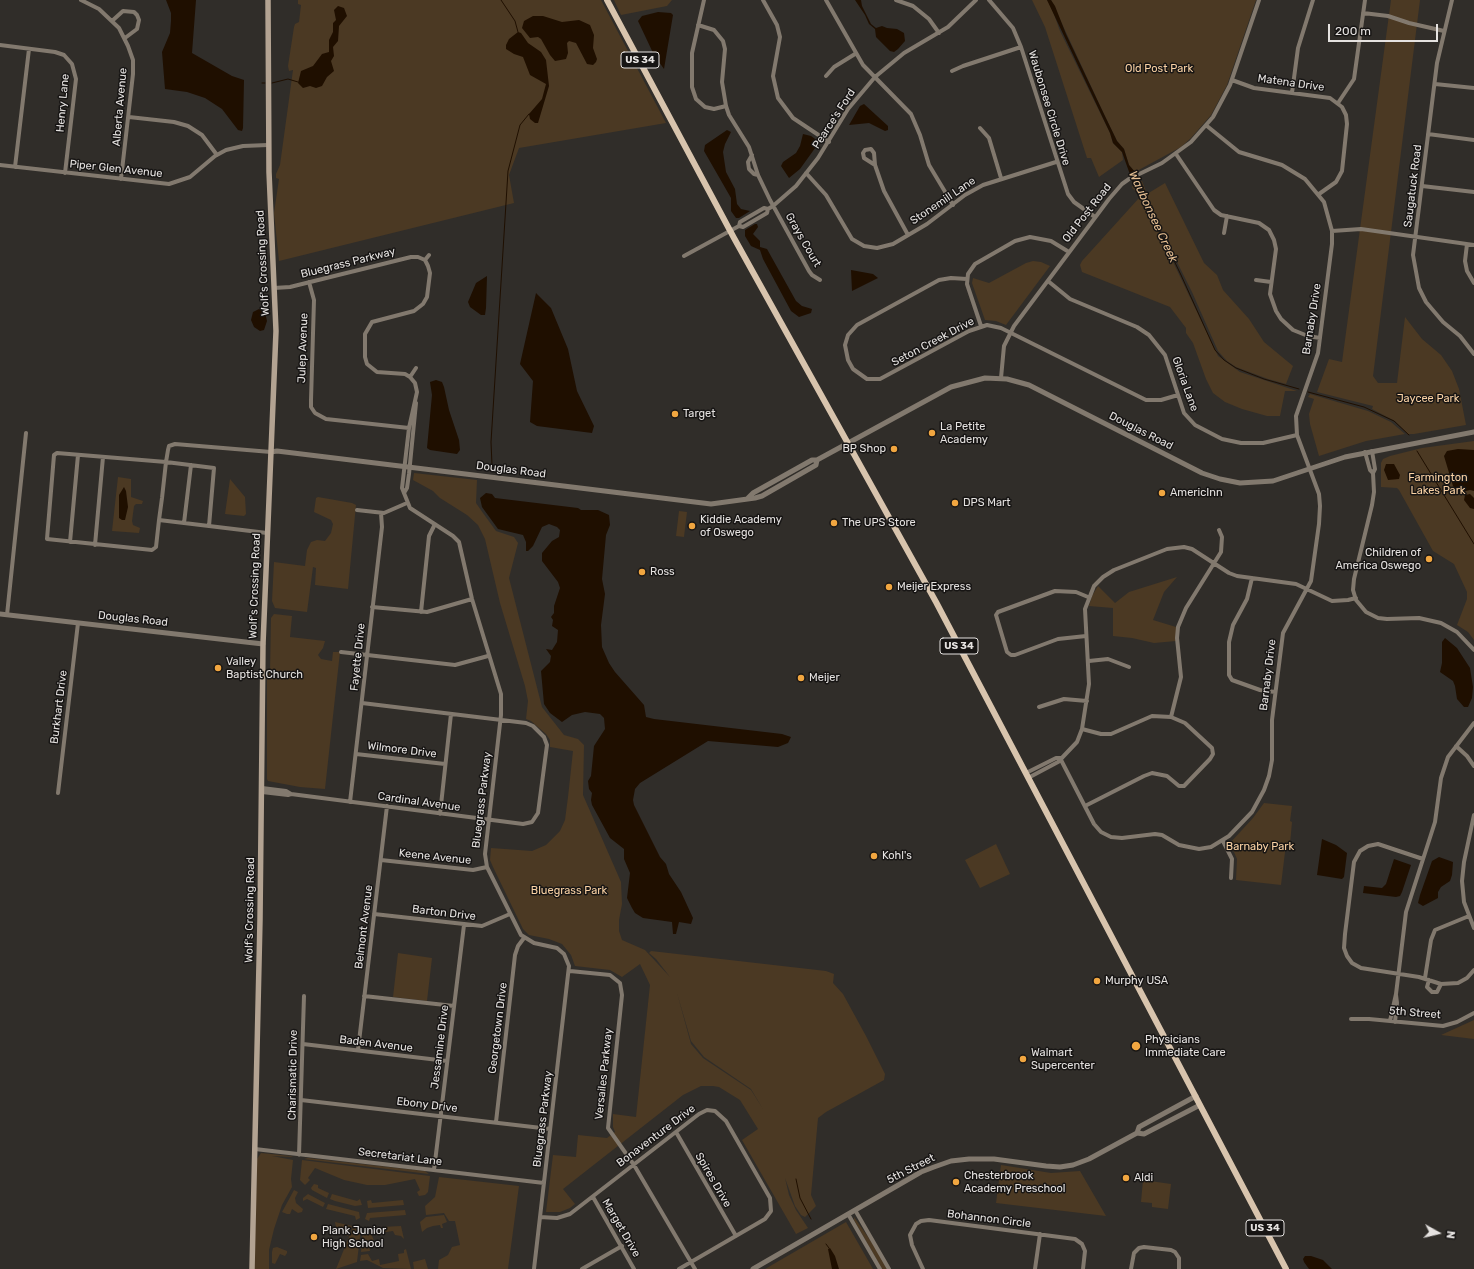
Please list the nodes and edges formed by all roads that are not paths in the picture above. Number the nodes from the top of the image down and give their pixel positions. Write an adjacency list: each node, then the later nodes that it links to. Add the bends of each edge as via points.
1 (81, 0): 15 (street, Alberta Avenue, via 98,9)
2 (268, 0): 39 (main road, Wolf's Crossing Road)
3 (607, 0): 59 (main road, US 34)
4 (704, 0): 16 (street)
5 (763, 0): 38 (street, via 780,37 773,76 778,98 793,118)
6 (826, 0): 23 (street)
7 (896, 0): 18 (street, via 913,6 929,19)
8 (976, 0): 18 (street, Pearce's Ford, via 957,20)
9 (989, 0): 21 (street, Waubonsee Circle Drive, via 1012,28)
10 (1259, 0): 27 (street, Old Post Road)
11 (1313, 0): 30 (street, via 1297,55)
12 (1365, 0): 14 (street)
13 (1452, 0): 17 (street, Saugatuck Road)
14 (1363, 13): 17 (street, via 1388,16); 31 (street, via 1354,80)
15 (112, 21): 19 (street, Alberta Avenue); 19 (street, via 123,11 134,12 137,15 137,29)
16 (698, 25): 32 (street, via 714,30 723,41 722,82); 32 (street, via 691,60 693,94 704,107 714,109)
17 (1444, 31): 28 (street, Saugatuck Road)
18 (939, 33): 26 (street, Pearce's Ford, via 904,54)
19 (125, 38): 33 (street, Alberta Avenue, via 134,74)
20 (0, 45): 22 (street, Henry Lane)
21 (1021, 47): 24 (street); 43 (street, Waubonsee Circle Drive)
22 (29, 49): 46 (street); 47 (street, Henry Lane, via 64,55 70,59 75,70 76,80)
23 (855, 54): 25 (street); 26 (street)
24 (952, 71)
25 (826, 76)
26 (875, 77): 38 (street, Pearce's Ford, via 848,109); 55 (street, via 911,114 929,165)
27 (1232, 80): 30 (street, Matena Drive, via 1254,88); 34 (street, Old Post Road, via 1221,105)
28 (1434, 84): 29 (street); 36 (street, Saugatuck Road)
29 (1474, 88)
30 (1292, 93): 31 (street, Matena Drive, via 1326,97)
31 (1338, 103): 54 (street, via 1344,110 1347,120 1342,171 1336,182)
32 (726, 106): 42 (street)
33 (129, 117): 41 (street, via 188,126 202,135); 51 (street, Alberta Avenue)
34 (1207, 126): 40 (street, Old Post Road); 54 (street, Barnaby Drive, via 1243,154 1296,172)
35 (980, 128): 50 (street, via 989,138)
36 (1428, 134): 37 (street); 52 (street, Saugatuck Road)
37 (1474, 140)
38 (829, 142): 48 (street, Pearce's Ford)
39 (268, 145): 41 (street, Piper Glen Avenue, via 236,147); 77 (main road, Wolf's Crossing Road)
40 (1176, 154): 57 (street, via 1208,204 1217,213); 58 (street, Old Post Road, via 1129,179 1116,189)
41 (217, 155): 51 (street, Piper Glen Avenue, via 193,175 177,182 163,184)
42 (752, 155): 49 (street); 49 (street, via 748,162 749,169)
43 (1056, 162): 50 (street, Stonemill Lane); 58 (street, Waubonsee Circle Drive, via 1070,198)
44 (0, 165): 46 (street, Piper Glen Avenue)
45 (875, 165): 62 (street, via 884,191)
46 (15, 167): 47 (street, Piper Glen Avenue)
47 (64, 173): 51 (street, Piper Glen Avenue)
48 (806, 173): 56 (street, Pearce's Ford, via 796,186); 62 (street, Stonemill Lane, via 826,195 849,235 857,242 869,247 882,248)
49 (758, 175): 56 (street, Grays Court)
50 (1001, 178): 55 (street, Stonemill Lane, via 973,189)
51 (121, 179)
52 (1422, 186): 53 (street); 63 (street, Saugatuck Road)
53 (1474, 192)
54 (1319, 194): 60 (street, Barnaby Drive, via 1326,206)
55 (954, 205): 62 (street, Stonemill Lane)
56 (773, 206): 59 (street, Pearce's Ford, via 764,208 740,222 739,226); 71 (street, Grays Court, via 809,271)
57 (1227, 216): 61 (street); 75 (street, via 1259,223 1272,235 1276,249)
58 (1095, 217): 66 (street, Old Post Road)
59 (731, 231): 68 (street, Pearce's Ford); 91 (main road, US 34)
60 (1332, 231): 63 (street, via 1361,229); 80 (street, Barnaby Drive)
61 (1224, 233)
62 (908, 235)
63 (1415, 237): 64 (street); 81 (street, Saugatuck Road, via 1413,255 1419,289 1434,313 1460,336)
64 (1467, 244): 65 (street); 76 (street, via 1467,271)
65 (1474, 245)
66 (1069, 252): 70 (street, via 1042,238 1022,239 975,264); 73 (street, Old Post Road)
67 (429, 254): 69 (street)
68 (684, 256)
69 (424, 260): 74 (street, Bluegrass Parkway, via 418,257 406,258); 83 (street, via 430,273 427,297 423,304 414,310 368,324 366,334 367,367 377,372 401,373)
70 (967, 279): 78 (street, via 967,288); 78 (street, Seton Creek Drive, via 939,280 856,325 848,335 845,351 858,373 867,379 880,379)
71 (820, 280)
72 (1256, 280): 75 (street)
73 (1048, 281): 79 (street, Old Post Road); 85 (street, Gloria Lane, via 1070,298 1137,327 1149,335 1165,355)
74 (309, 282): 77 (street, Bluegrass Parkway); 87 (street, Julep Avenue, via 314,300 311,400 314,414 326,418)
75 (1270, 282): 80 (street, via 1273,305 1281,319 1299,333)
76 (1474, 283)
77 (274, 288): 93 (main road, Wolf's Crossing Road, via 276,347)
78 (981, 326): 79 (street, Seton Creek Drive, via 995,326)
79 (1010, 333): 84 (street, Old Post Road, via 1002,359); 85 (street, Seton Creek Drive, via 1146,400 1161,400)
80 (1320, 338): 90 (street, Barnaby Drive, via 1318,353 1296,416)
81 (1474, 354)
82 (416, 368): 83 (street)
83 (410, 377): 86 (street, via 416,386)
84 (1001, 378): 91 (street, Douglas Road, via 979,379 951,387); 100 (street, Douglas Road, via 1035,388 1202,473 1220,479 1240,483 1264,483)
85 (1178, 395): 90 (street, Gloria Lane, via 1184,413 1191,422 1226,440 1252,444)
86 (415, 400): 87 (street); 99 (street)
87 (409, 428): 99 (street)
88 (1474, 432): 92 (street, Douglas Road)
89 (26, 433): 122 (street)
90 (1297, 435): 100 (street, Barnaby Drive)
91 (848, 443): 99 (street, Douglas Road, via 817,460 812,460 748,498 723,503 704,503); 146 (main road, US 34, via 941,611)
92 (1372, 451): 94 (street, Douglas Road); 101 (street, via 1375,469)
93 (271, 452): 97 (street, via 173,445 168,448); 99 (street, Douglas Road); 110 (main road, Wolf's Crossing Road)
94 (1365, 452): 100 (street, Douglas Road); 101 (street)
95 (78, 455): 96 (street); 111 (street); 111 (street, via 57,453 54,456 47,526 48,540)
96 (103, 457): 97 (street); 112 (street)
97 (166, 462): 98 (street); 105 (street)
98 (191, 465): 106 (street); 108 (street, via 213,467 215,470)
99 (407, 467): 102 (street, via 407,488 404,493)
100 (1309, 469): 115 (street, Barnaby Drive, via 1319,494 1320,506 1312,574)
101 (1373, 473): 117 (street, via 1372,505 1354,579 1353,590)
102 (407, 503): 104 (street); 107 (street, Bluegrass Parkway, via 414,512)
103 (357, 510): 104 (street)
104 (381, 513): 119 (street, Fayette Drive, via 382,527)
105 (159, 520): 106 (street); 112 (street, via 154,550)
106 (184, 523): 108 (street)
107 (435, 524): 118 (street, Bluegrass Parkway, via 459,542); 120 (street, via 429,536)
108 (209, 526): 110 (street)
109 (1219, 530): 113 (street, via 1223,545)
110 (267, 533): 125 (main road, Wolf's Crossing Road)
111 (70, 542): 112 (street)
112 (95, 545)
113 (1214, 563): 114 (street, via 1233,575); 116 (street, via 1188,548 1176,547 1114,570 1100,579); 137 (street, via 1186,608 1178,627 1181,677)
114 (1252, 578): 115 (street); 132 (street, via 1247,599 1233,625 1229,641 1229,675 1232,680 1260,690)
115 (1307, 588): 117 (street, via 1332,601); 132 (street, Barnaby Drive, via 1283,633)
116 (1088, 597): 124 (street, via 1085,609); 124 (street, via 1076,592 1055,591 998,612 996,615 1007,652 1011,655 1058,639)
117 (1356, 598): 126 (street, via 1366,612 1378,618 1419,618 1441,623 1457,632)
118 (472, 599): 120 (street, via 430,612); 129 (street, Bluegrass Parkway)
119 (372, 607): 120 (street); 128 (street, Fayette Drive)
120 (421, 612)
121 (0, 614): 122 (street, Douglas Road)
122 (7, 615): 123 (street, Douglas Road)
123 (78, 623): 125 (street, Douglas Road); 148 (street, Burkhart Drive)
124 (1086, 636): 130 (street)
125 (263, 644): 147 (main road, Wolf's Crossing Road)
126 (1474, 650)
127 (341, 652): 128 (street)
128 (367, 655): 129 (street, via 455,665); 134 (street, Fayette Drive)
129 (488, 656): 138 (street, Bluegrass Parkway, via 501,694)
130 (1089, 661): 131 (street, via 1108,659); 133 (street)
131 (1129, 667)
132 (1275, 692): 155 (street, Barnaby Drive, via 1271,724 1271,767 1264,790 1252,812)
133 (1087, 701): 135 (street, via 1064,699); 140 (street)
134 (362, 704): 136 (street, Cardinal Avenue); 142 (street, Fayette Drive)
135 (1039, 707)
136 (451, 714): 138 (street, Cardinal Avenue); 144 (street)
137 (1171, 717): 140 (street, via 1152,716 1111,734); 151 (street, via 1184,722 1212,748 1213,754 1210,759 1184,786 1179,786 1167,776 1152,774)
138 (500, 720): 154 (street, Bluegrass Parkway); 154 (street, Cardinal Avenue, via 526,723 544,737 546,752 540,809 532,822 523,824)
139 (1474, 723): 141 (street)
140 (1082, 729): 143 (street, via 1077,742)
141 (1456, 746): 145 (street); 156 (street, via 1442,772 1435,822)
142 (356, 754): 144 (street, Wilmore Drive); 149 (street, Fayette Drive)
143 (1060, 758): 146 (street); 151 (street, Barnaby Drive)
144 (445, 764): 152 (street)
145 (1474, 766)
146 (1027, 776): 180 (main road, US 34)
147 (262, 790): 149 (street, Cardinal Avenue, via 286,791 291,794); 188 (main road, Wolf's Crossing Road)
148 (58, 793)
149 (350, 802): 150 (street, Cardinal Avenue)
150 (387, 806): 152 (street, Cardinal Avenue); 157 (street, Belmont Avenue)
151 (1085, 806): 155 (street, Barnaby Drive, via 1094,824 1101,832 1111,837 1131,838 1155,834 1179,845 1199,850 1211,848)
152 (440, 814): 154 (street, Cardinal Avenue)
153 (1474, 815): 162 (street, via 1462,876 1464,902)
154 (489, 820): 158 (street, Bluegrass Parkway, via 485,854)
155 (1223, 841): 159 (street, via 1232,859)
156 (1423, 859): 168 (street, via 1408,903); 168 (street, via 1378,844 1362,849 1354,862 1344,942 1347,956 1352,963 1361,968)
157 (381, 860): 158 (street, Keene Avenue, via 473,870); 160 (street, Belmont Avenue)
158 (487, 867): 161 (street, Bluegrass Parkway)
159 (1231, 878)
160 (374, 914): 163 (street, Barton Drive); 172 (street, Belmont Avenue)
161 (510, 914): 163 (street, Barton Drive, via 485,926); 165 (street, Bluegrass Parkway)
162 (1469, 916): 164 (street); 169 (street, via 1435,930 1431,940)
163 (464, 925): 173 (street, Jessamine Drive)
164 (1474, 928)
165 (524, 938): 167 (street, via 557,948 566,957); 184 (street, Georgetown Drive, via 515,955)
166 (1474, 970): 170 (street, via 1458,983)
167 (570, 971): 185 (street, Bluegrass Parkway); 190 (street, Versailes Parkway, via 610,975 618,979 622,988 608,1128)
168 (1398, 974): 169 (street); 176 (street)
169 (1427, 979): 170 (street); 170 (street, via 1427,987 1432,992 1437,992)
170 (1441, 984)
171 (304, 996): 177 (street, Charismatic Drive)
172 (364, 996): 173 (street); 178 (street, Belmont Avenue)
173 (454, 1006): 179 (street, Jessamine Drive)
174 (1474, 1012): 176 (street, 5th Street, via 1457,1022 1443,1026)
175 (1351, 1020): 176 (street, 5th Street)
176 (1392, 1022)
177 (303, 1044): 178 (street, Baden Avenue); 181 (street, Charismatic Drive)
178 (358, 1050): 179 (street, Baden Avenue)
179 (447, 1061): 183 (street, Jessamine Drive)
180 (1196, 1096): 182 (main road, US 34); 187 (street, 5th Street, via 1139,1126)
181 (301, 1100): 183 (street, Ebony Drive); 189 (street, Charismatic Drive)
182 (1200, 1105): 187 (street, 5th Street, via 1144,1134); 215 (main road, US 34)
183 (441, 1116): 184 (street, Ebony Drive); 191 (street, Jessamine Drive)
184 (496, 1122): 185 (street, Ebony Drive)
185 (550, 1128): 192 (street, Bluegrass Parkway)
186 (676, 1132): 190 (street, Bonaventure Drive); 198 (street, Spires Drive); 198 (street, Bonaventure Drive, via 703,1111 719,1113 726,1121 771,1202 769,1216)
187 (1137, 1133): 194 (street, 5th Street, via 1089,1159 1060,1167 994,1159 951,1161 921,1172)
188 (255, 1149): 189 (street, Secretariat Lane); 201 (main road, Wolf's Crossing Road)
189 (299, 1155): 191 (street, Secretariat Lane)
190 (634, 1165): 193 (street, Bonaventure Drive); 200 (street, Versailes Parkway)
191 (434, 1170): 192 (street, Secretariat Lane)
192 (544, 1183): 196 (street, Bluegrass Parkway)
193 (593, 1197): 196 (street, Bonaventure Drive, via 563,1217); 199 (street, Marget Drive)
194 (855, 1210): 195 (street, 5th Street); 209 (street)
195 (848, 1214): 207 (street, 5th Street); 208 (street)
196 (540, 1217): 202 (street, Bluegrass Parkway)
197 (1040, 1234): 210 (street, Bohannon Circle, via 921,1221 912,1228 910,1238); 211 (street); 212 (street, Bohannon Circle, via 1079,1241 1085,1251)
198 (736, 1236): 200 (street, Bonaventure Drive)
199 (622, 1246): 203 (street); 204 (street, Marget Drive)
200 (691, 1262): 205 (street, Bonaventure Drive); 206 (street, Versailes Parkway)
201 (252, 1269)
202 (534, 1269)
203 (582, 1269)
204 (634, 1269)
205 (680, 1269)
206 (695, 1269)
207 (753, 1269)
208 (880, 1269)
209 (889, 1269)
210 (923, 1269)
211 (1035, 1269)
212 (1084, 1269)
213 (1131, 1269): 214 (street, via 1134,1253 1144,1247 1175,1252 1179,1258)
214 (1178, 1269)
215 (1286, 1269)

